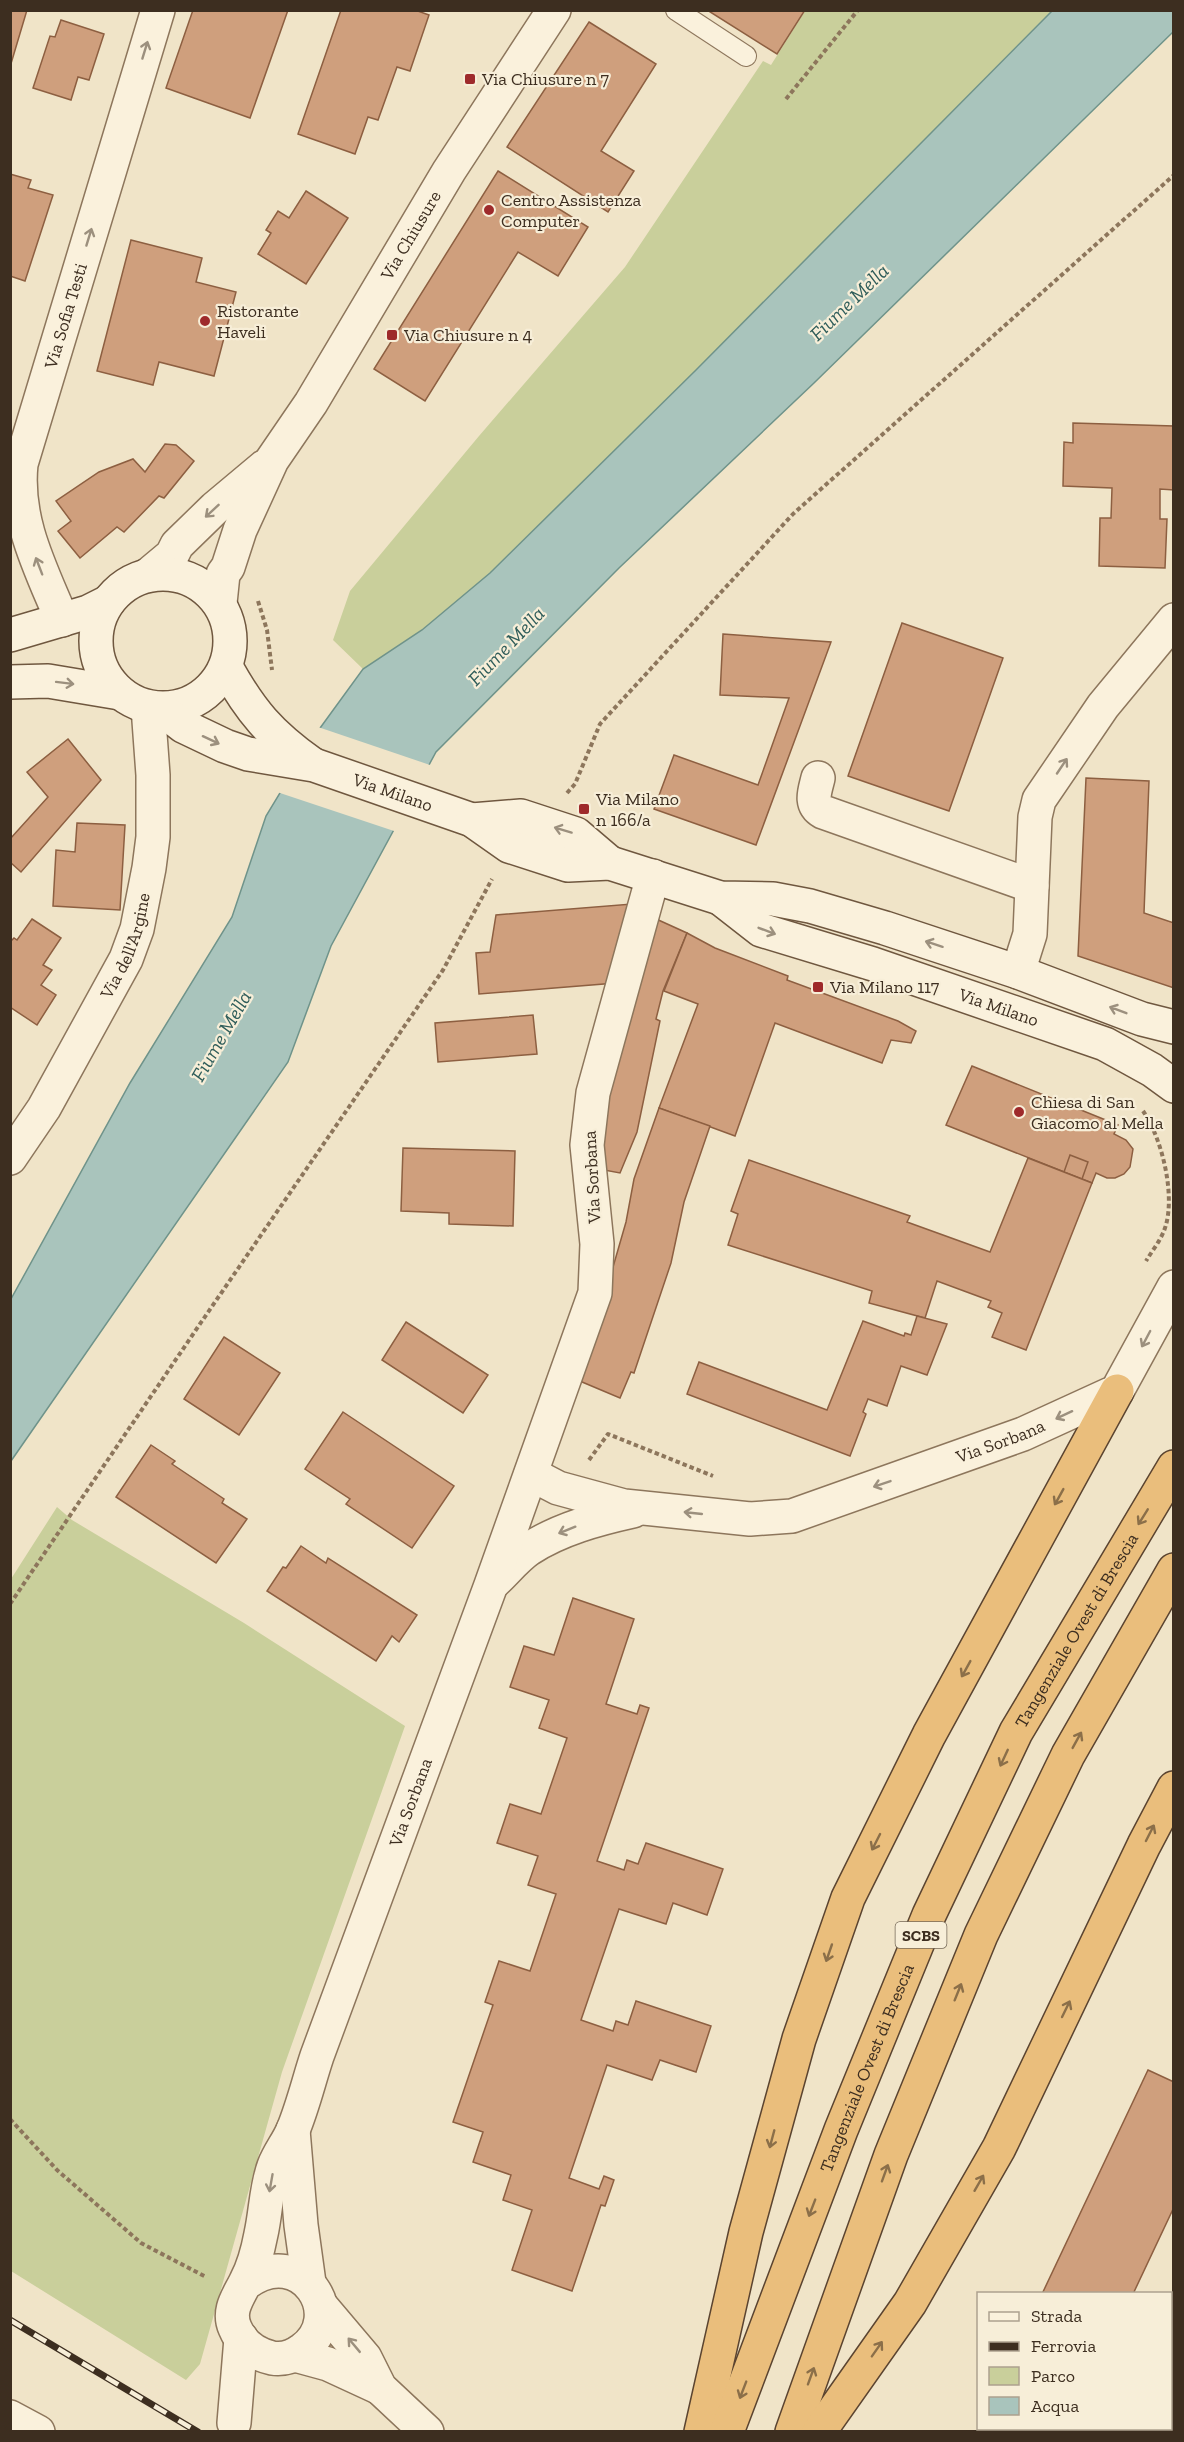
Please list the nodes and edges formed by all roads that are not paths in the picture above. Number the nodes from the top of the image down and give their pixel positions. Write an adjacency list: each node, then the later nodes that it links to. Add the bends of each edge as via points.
1 (158, 10): 9 (street, Via Sofia Testi, one-way to 1, via 23,519 21,464)
2 (554, 10): 5 (street, Via Chiusure, via 449,171 311,403)
3 (676, 10): 4 (lane)
4 (746, 56)
5 (272, 460): 6 (street, Via Chiusure, one-way to 6, via 214,508 172,555); 8 (street, Via Chiusure, via 223,574)
6 (148, 575): 7 (street, via 125,585); 8 (street, via 188,577)
7 (108, 602): 9 (street); 14 (street, via 95,639 106,677)
8 (220, 603): 12 (street, via 229,623 231,646)
9 (62, 620): 11 (street)
10 (1173, 620): 21 (street, one-way to 10, via 1039,800 1103,706)
11 (10, 634)
12 (226, 668): 15 (street, via 200,698 182,706); 16 (street, Via Milano, via 243,699 270,731)
13 (10, 682): 14 (street, one-way to 14, via 48,681)
14 (120, 693): 15 (street)
15 (155, 708): 16 (street, Via Milano, one-way to 16, via 225,747); 26 (street, Via dell'Argine, via 153,837 136,929 121,969 44,1108)
16 (314, 765): 18 (street, Via Milano)
17 (818, 778): 21 (street, via 814,801 823,812)
18 (472, 820): 19 (street, Via Milano, via 509,846 568,865); 19 (street, Via Milano, one-way to 18, via 576,834 520,816)
19 (610, 863): 20 (street, Via Milano)
20 (653, 876): 22 (street, Via Milano); 30 (street, Via Sorbana, via 593,1092 587,1145 597,1244 595,1293)
21 (1032, 886): 23 (street, via 1030,934)
22 (720, 898): 23 (street, Via Milano, one-way to 22, via 810,906 773,899); 25 (street, Via Milano, one-way to 25, via 761,930 1105,1044)
23 (1018, 972): 24 (street, Via Milano, one-way to 23)
24 (1173, 1027)
25 (1173, 1086)
26 (10, 1158)
27 (1173, 1287): 28 (street, one-way to 28)
28 (1117, 1391): 31 (street, Via Sorbana, one-way to 31, via 1023,1434 792,1516 750,1520); 44 (highway, one-way to 44, via 929,1735 848,1898 792,2062 746,2232)
29 (1173, 1467): 45 (highway, Tangenziale Ovest di Brescia / SCBS, one-way to 45, via 1016,1732 929,1915 841,2130)
30 (544, 1481): 31 (street, Via Sorbana, via 624,1506); 33 (street, Via Sorbana)
31 (644, 1508): 33 (street, one-way to 33, via 559,1533 527,1550)
32 (1173, 1570): 46 (highway, one-way to 32, via 891,2155 981,1935 1068,1755)
33 (491, 1586): 35 (street, Via Sorbana, via 317,2055)
34 (1173, 1788): 47 (highway, one-way to 34, via 910,2303 999,2148)
35 (293, 2130): 36 (street, Via Sorbana, one-way to 36, via 274,2166 258,2251); 37 (street, Via Sorbana, via 301,2225)
36 (241, 2289): 37 (street, via 260,2273 276,2270 289,2272); 38 (street, Via Sorbana, via 232,2314)
37 (315, 2294): 39 (street, Via Sorbana, via 319,2330 309,2345); 40 (street, one-way to 37, via 365,2358)
38 (241, 2338): 39 (street, via 260,2355); 39 (street, Via Sorbana, via 234,2423)
39 (286, 2357): 40 (street, via 328,2364)
40 (380, 2388): 43 (street)
41 (10, 2417): 42 (street)
42 (38, 2432)
43 (427, 2432)
44 (701, 2432)
45 (728, 2432)
46 (792, 2432)
47 (819, 2432)

